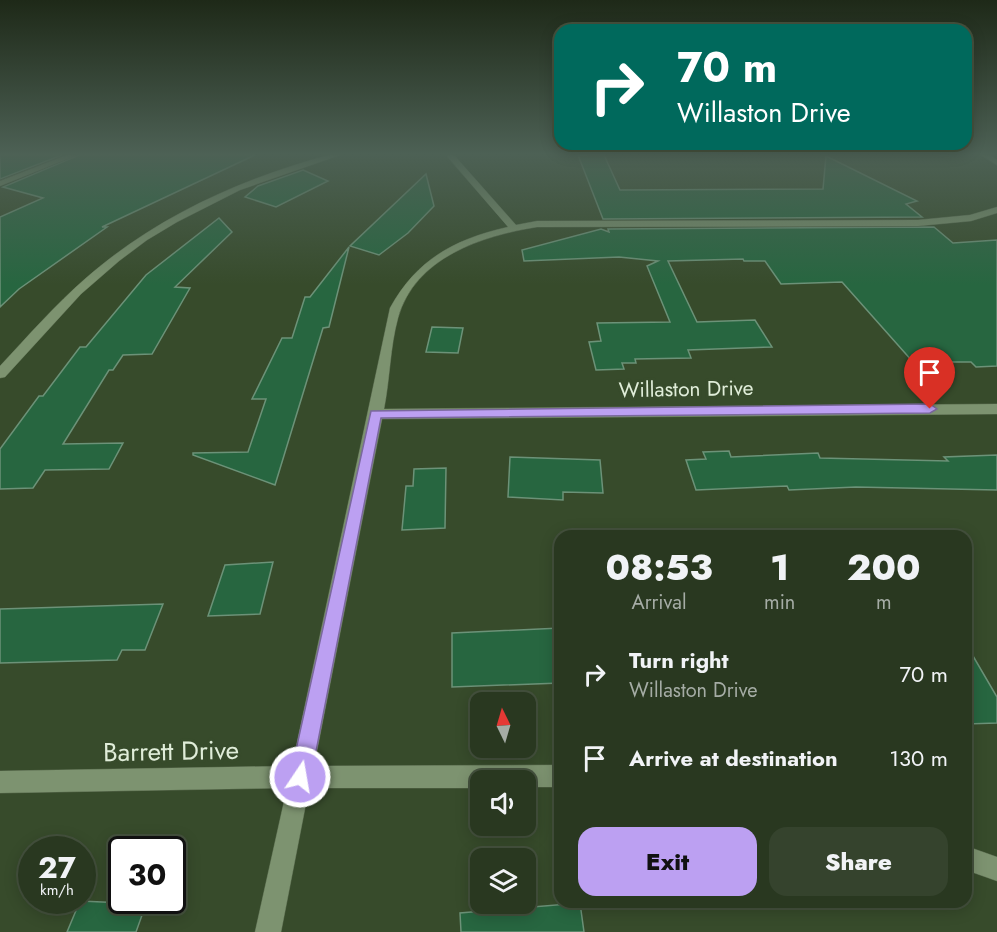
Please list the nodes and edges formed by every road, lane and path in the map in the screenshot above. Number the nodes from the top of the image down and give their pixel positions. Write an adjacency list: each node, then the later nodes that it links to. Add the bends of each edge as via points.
1 (216, 198): 5 (street, via 147,237 90,280)
2 (488, 198): 4 (street)
3 (997, 210): 4 (street, via 971,218 918,223 557,224)
4 (513, 228): 7 (street, via 450,251 430,263 405,290 393,316)
5 (0, 374)
6 (997, 409): 7 (street, Willaston Drive)
7 (375, 414): 9 (street)
8 (554, 776): 9 (street, Barrett Drive)
9 (300, 777): 10 (street, Barrett Drive); 13 (street)
10 (0, 782)
11 (972, 860): 12 (street)
12 (997, 869)
13 (267, 932)

